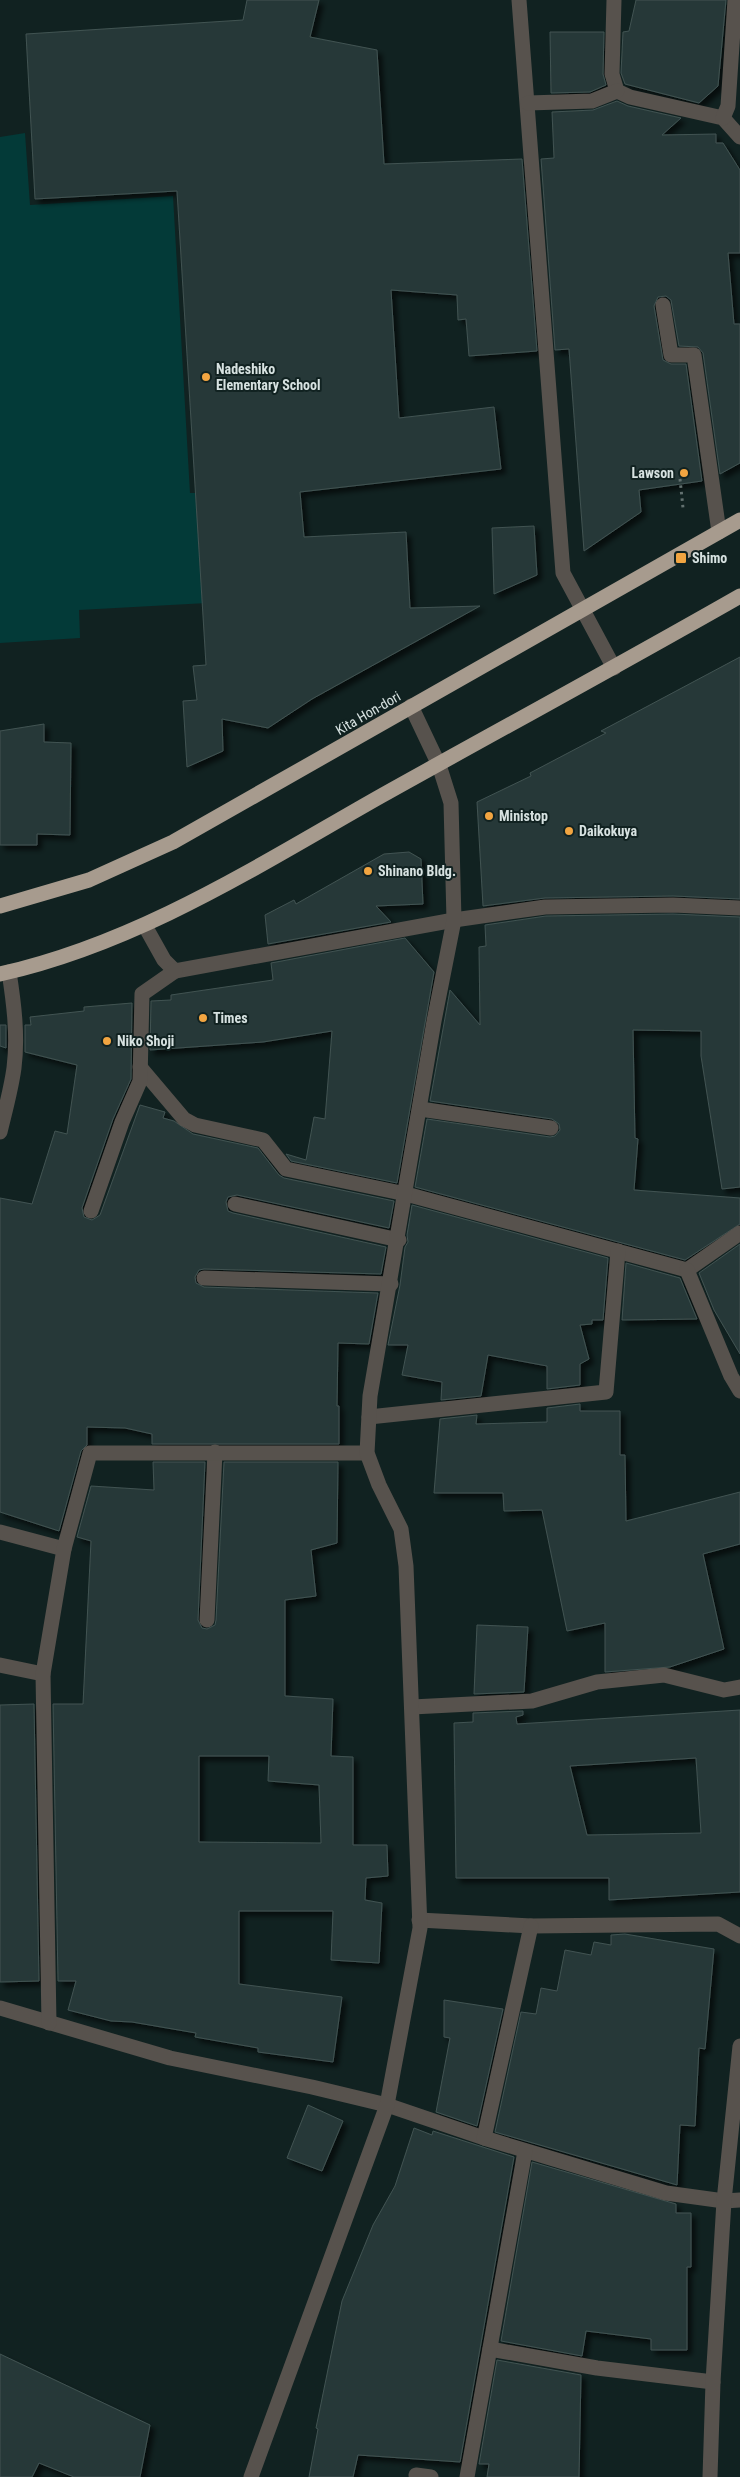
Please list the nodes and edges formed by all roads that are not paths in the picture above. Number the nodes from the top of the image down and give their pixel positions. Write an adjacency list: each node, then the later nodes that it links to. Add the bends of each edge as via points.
1 (519, 0): 5 (street)
2 (614, 0): 4 (street, via 612,74)
3 (735, 0): 6 (street, via 728,106)
4 (616, 91): 5 (street, via 592,101); 6 (street)
5 (528, 102): 12 (street, via 563,574)
6 (723, 118): 7 (street)
7 (740, 137)
8 (663, 305): 10 (street, via 671,355 694,355)
9 (740, 520): 10 (highway, Kita Hon-dori)
10 (719, 532): 12 (highway, Kita Hon-dori)
11 (740, 596): 13 (highway)
12 (582, 610): 13 (street); 14 (highway, Kita Hon-dori)
13 (614, 668): 15 (highway)
14 (411, 706): 15 (street); 16 (highway, Kita Hon-dori, via 173,842 88,880)
15 (438, 765): 18 (street, via 451,803); 19 (highway, via 258,867)
16 (0, 906)
17 (740, 908): 18 (street, via 673,905 545,907)
18 (454, 920): 20 (street); 23 (street)
19 (145, 926): 20 (street, via 164,960); 21 (highway, via 72,954)
20 (175, 970): 22 (street, via 142,994)
21 (5, 973): 25 (street, via 14,1008 16,1041 14,1069)
22 (140, 1067): 26 (street, via 184,1119 195,1125 263,1140 286,1169); 28 (street, via 140,1081)
23 (420, 1109): 24 (street); 26 (street)
24 (551, 1128)
25 (0, 1132)
26 (406, 1194): 30 (street); 31 (street)
27 (235, 1204): 30 (street)
28 (91, 1211)
29 (740, 1233): 32 (street)
30 (398, 1240): 34 (street)
31 (618, 1251): 32 (street); 36 (street, via 606,1392)
32 (688, 1270): 35 (street)
33 (204, 1278): 34 (street)
34 (391, 1284): 36 (street)
35 (739, 1386)
36 (369, 1417): 38 (street)
37 (215, 1452): 38 (street); 40 (street, via 90,1453); 41 (street)
38 (367, 1453): 45 (street, via 401,1529 406,1566)
39 (0, 1532): 40 (street)
40 (64, 1548): 43 (street)
41 (207, 1620)
42 (0, 1665): 43 (street)
43 (43, 1674): 50 (street)
44 (740, 1688): 45 (street, via 724,1690 664,1675 598,1682 532,1701)
45 (412, 1708): 46 (street)
46 (419, 1920): 47 (street); 52 (street)
47 (531, 1926): 48 (street, via 718,1924); 53 (street)
48 (740, 1936)
49 (0, 2008): 50 (street)
50 (49, 2023): 52 (street, via 170,2058)
51 (740, 2046): 56 (street)
52 (387, 2105): 53 (street); 59 (street)
53 (484, 2138): 54 (street)
54 (525, 2150): 56 (street, via 666,2193); 57 (street)
55 (740, 2200): 56 (street)
56 (724, 2201): 58 (street)
57 (490, 2349): 58 (street, via 597,2368); 60 (street)
58 (713, 2382): 61 (street)
59 (251, 2477)
60 (467, 2477)
61 (710, 2477)

